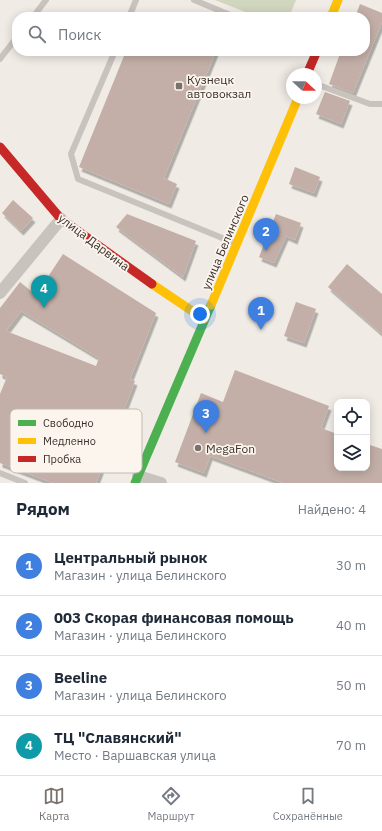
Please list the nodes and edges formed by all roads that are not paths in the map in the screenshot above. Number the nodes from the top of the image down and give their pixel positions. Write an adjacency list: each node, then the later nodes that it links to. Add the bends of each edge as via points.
1 (46, 0): 5 (lane)
2 (136, 0): 6 (lane)
3 (194, 0): 7 (lane)
4 (338, 0): 8 (street)
5 (37, 12)
6 (131, 12)
7 (223, 12)
8 (333, 12)
9 (12, 43): 12 (lane)
10 (113, 56): 19 (lane, via 71,154 78,180)
11 (315, 56): 13 (street)
12 (0, 59)
13 (310, 68)
14 (322, 86): 16 (lane, via 370,104)
15 (296, 104): 19 (street, улица Белинского)
16 (382, 104)
17 (0, 147): 18 (street, улица Дарвина)
18 (61, 219): 20 (street); 21 (street, улица Дарвина, via 185,308)
19 (238, 244): 21 (street, улица Белинского)
20 (0, 294)
21 (204, 318): 22 (street, улица Белинского)
22 (142, 467)
23 (0, 473): 25 (lane)
24 (137, 479): 26 (street)
25 (25, 483)
26 (161, 483)

